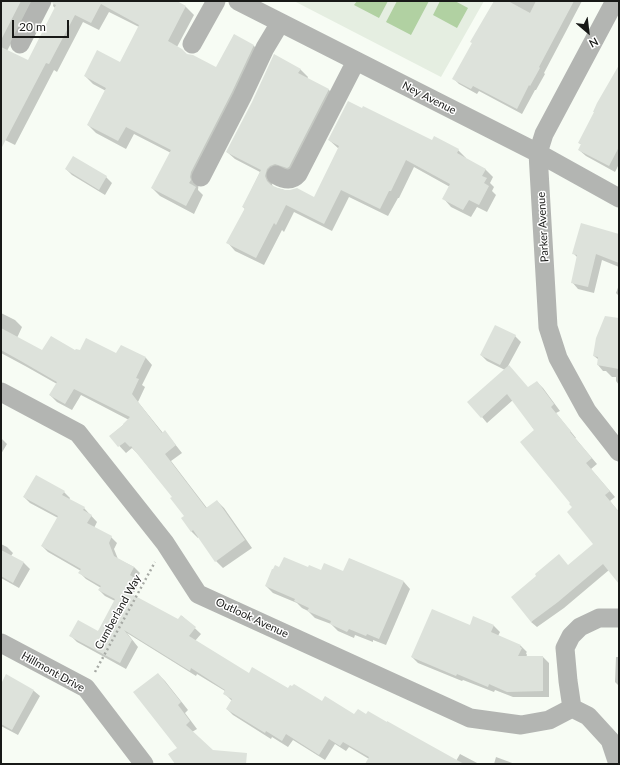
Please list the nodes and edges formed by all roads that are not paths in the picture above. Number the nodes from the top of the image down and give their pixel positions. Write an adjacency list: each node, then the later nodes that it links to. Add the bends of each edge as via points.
1 (42, 1): 6 (street)
2 (216, 1): 7 (street)
3 (238, 1): 5 (street, Ney Avenue)
4 (615, 1): 9 (street, Parker Avenue, via 544,134)
5 (280, 23): 8 (street, Ney Avenue); 11 (street)
6 (20, 44)
7 (192, 44)
8 (356, 61): 9 (street, Ney Avenue); 10 (street, via 298,174 293,178 284,179)
9 (538, 153): 12 (street, Ney Avenue); 14 (street, Parker Avenue, via 548,327 558,358 587,411)
10 (276, 175)
11 (201, 177)
12 (619, 198)
13 (1, 392): 17 (street, Outlook Avenue, via 78,434 165,543 198,594 470,718 520,726 549,720)
14 (619, 452)
15 (619, 618): 17 (street, via 599,618 580,626 571,636 565,648)
16 (1, 643): 18 (street, Hillmont Drive, via 86,688)
17 (572, 708): 19 (street, via 588,716 610,740)
18 (144, 764)
19 (618, 764)

